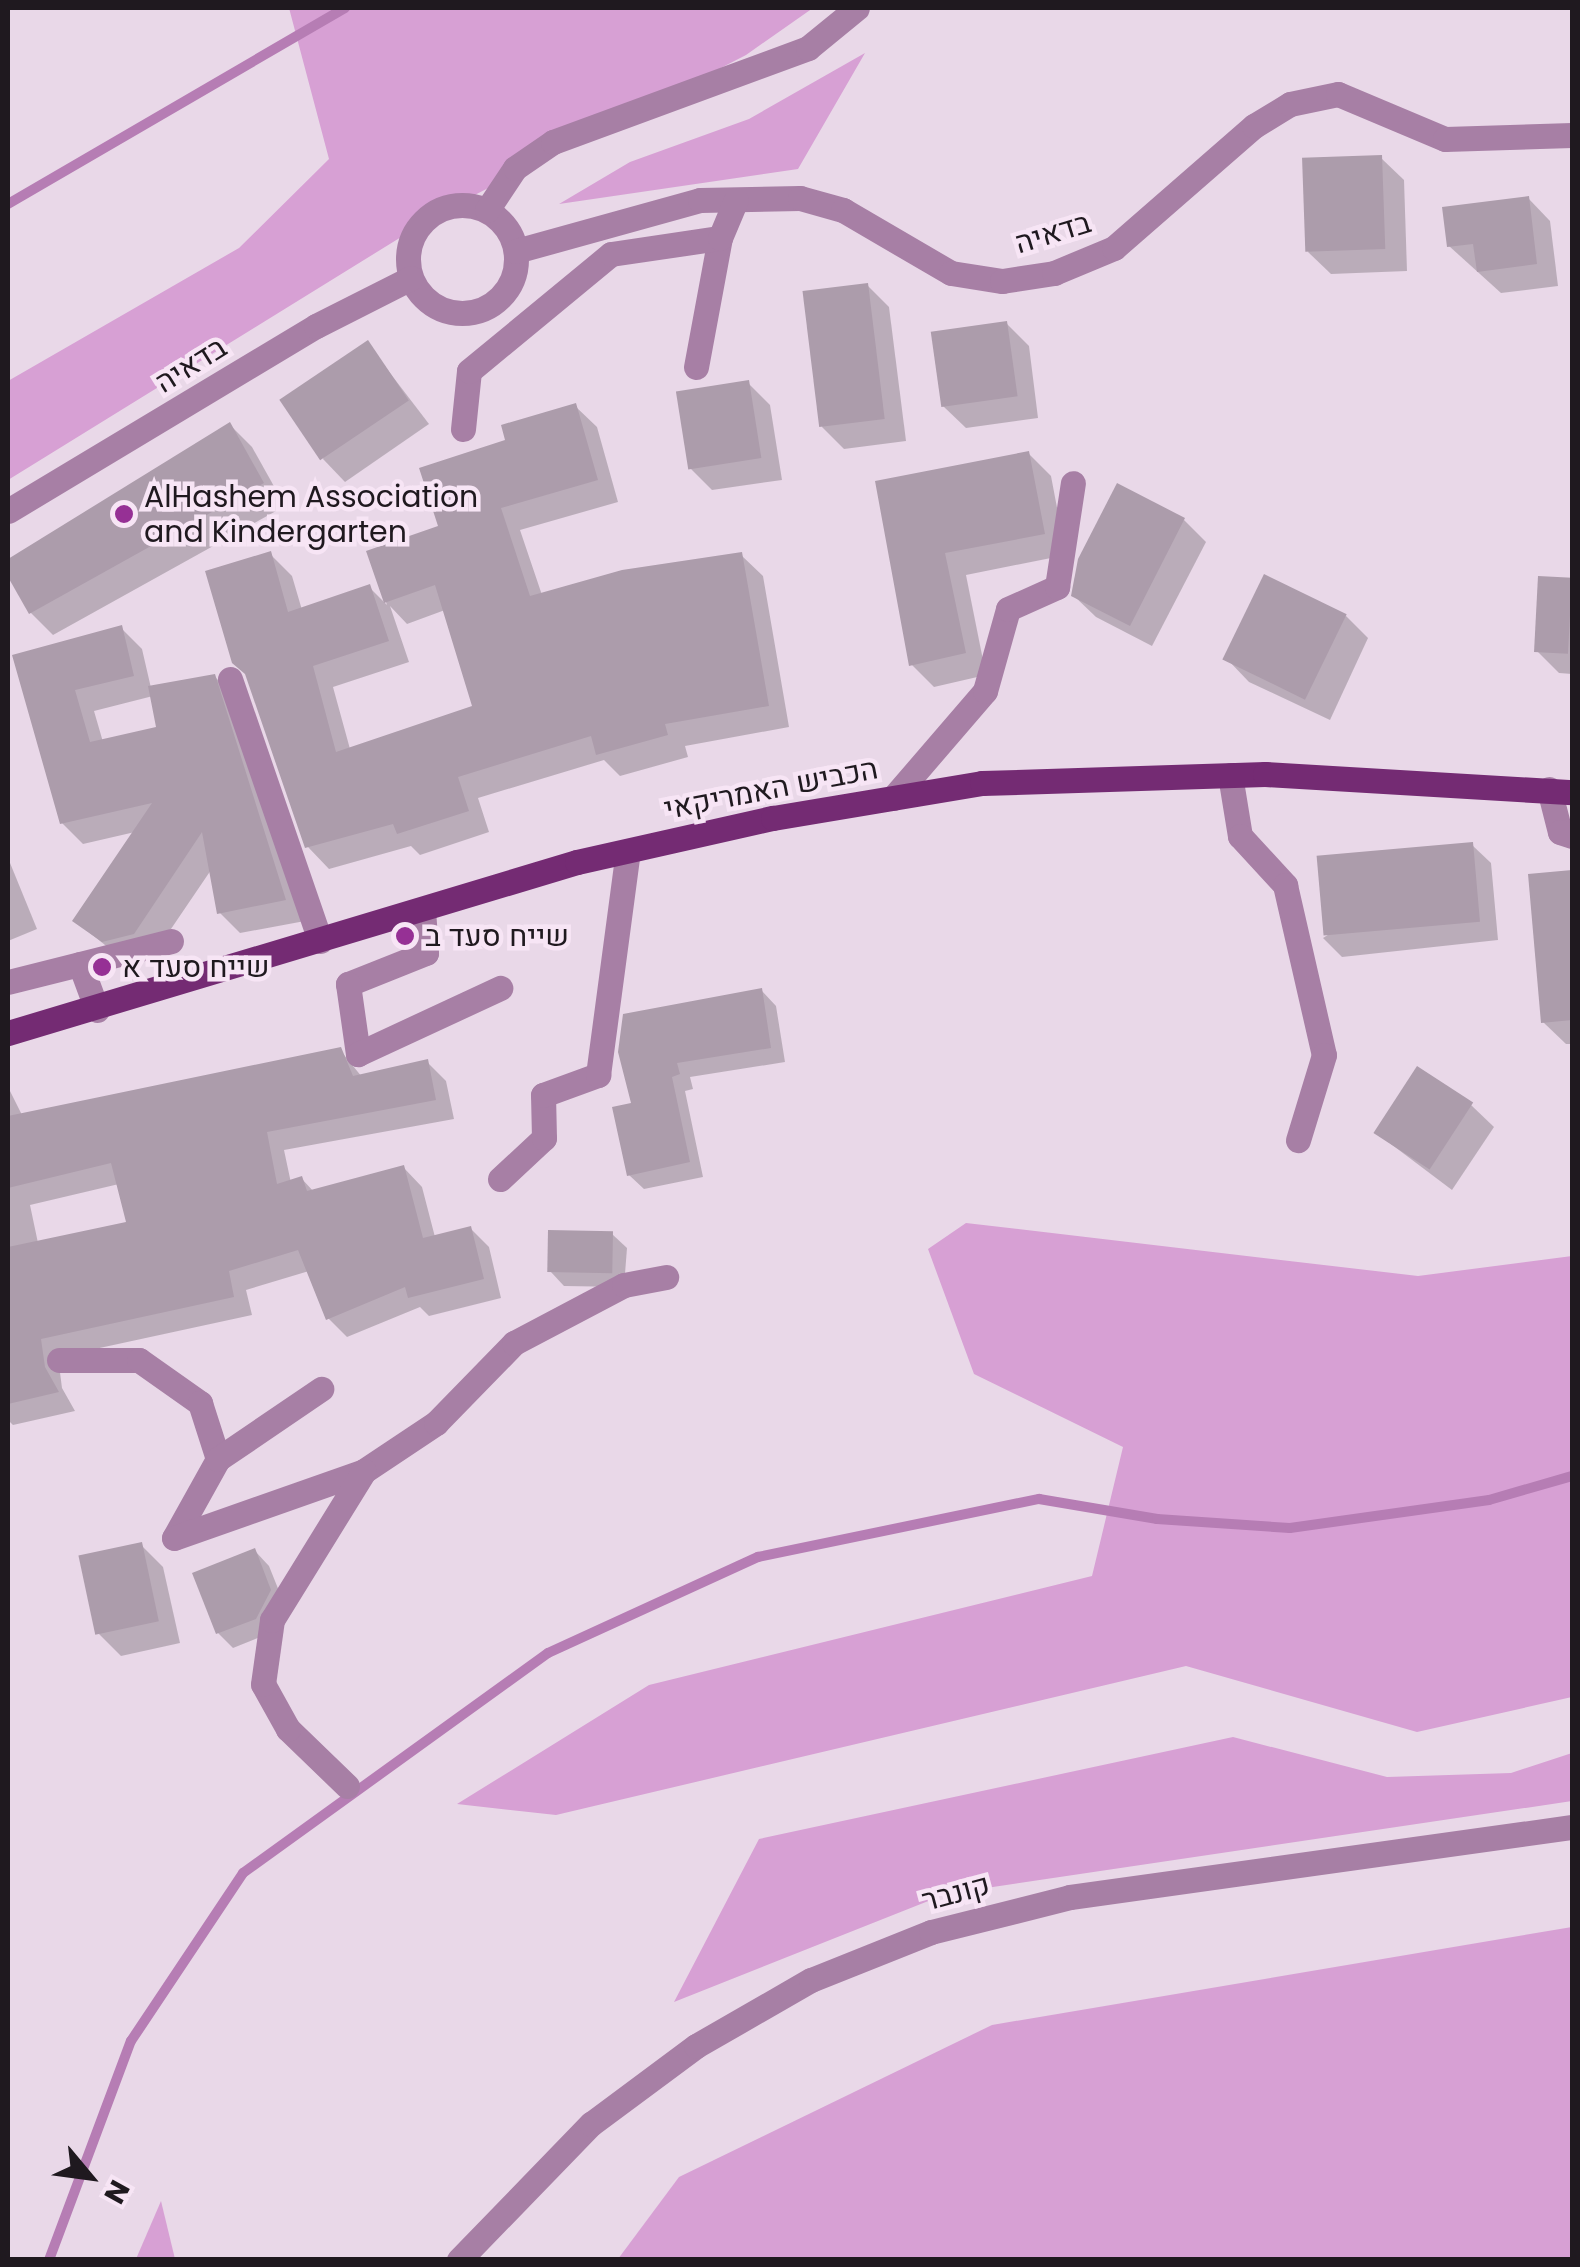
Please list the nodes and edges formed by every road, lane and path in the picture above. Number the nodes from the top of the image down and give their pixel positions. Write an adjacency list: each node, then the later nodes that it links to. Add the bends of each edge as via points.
1 (857, 8): 4 (street, via 808,48 554,142 515,168)
2 (1572, 135): 3 (street, בדאיה, via 1445,139 1338,94 1290,104 1254,126 1114,248 1054,274 1002,281 951,273 843,210 800,198)
3 (736, 200): 5 (street); 6 (street, בדאיה, via 700,200)
4 (487, 210): 6 (street, via 506,228); 7 (street, via 450,206 425,219 410,242)
5 (720, 238): 8 (street); 9 (street, via 611,254 469,371)
6 (516, 251): 7 (street, via 514,276 501,297 469,314 434,306)
7 (410, 278): 11 (street, בדאיה, via 316,326)
8 (696, 368)
9 (462, 429)
10 (1072, 483): 15 (street, via 1057,587 1008,609 985,691)
11 (8, 512)
12 (230, 679): 20 (street)
13 (1230, 775): 14 (main road, הכביש האמריקאי); 15 (main road, הכביש האמריקאי, via 982,784); 26 (street, via 1240,836 1285,886 1324,1055)
14 (1561, 790): 16 (street, via 1560,832)
15 (893, 798): 17 (main road, הכביש האמריקאי)
16 (1572, 836)
17 (628, 851): 18 (main road, הכביש האמריקאי); 27 (street, via 598,1075 543,1096 544,1138)
18 (423, 909): 20 (main road, הכביש האמריקאי); 23 (street, via 426,953 348,984 358,1054)
19 (172, 940): 21 (street)
20 (320, 941): 24 (main road, הכביש האמריקאי)
21 (80, 964): 22 (street); 24 (street)
22 (8, 982)
23 (500, 988)
24 (97, 1010): 25 (main road, הכביש האמריקאי)
25 (8, 1033)
26 (1298, 1140)
27 (500, 1179)
28 (666, 1278): 32 (street, via 624,1285 514,1343 436,1423)
29 (59, 1360): 31 (street, via 138,1360 200,1403)
30 (320, 1389): 31 (street)
31 (218, 1459): 32 (street, via 174,1538)
32 (364, 1472): 33 (street, via 272,1620 264,1684 288,1729)
33 (347, 1786)
34 (1572, 1827): 35 (street, קונבר, via 1070,1896 931,1932 811,1980 696,2046 591,2124)
35 (459, 2260)

